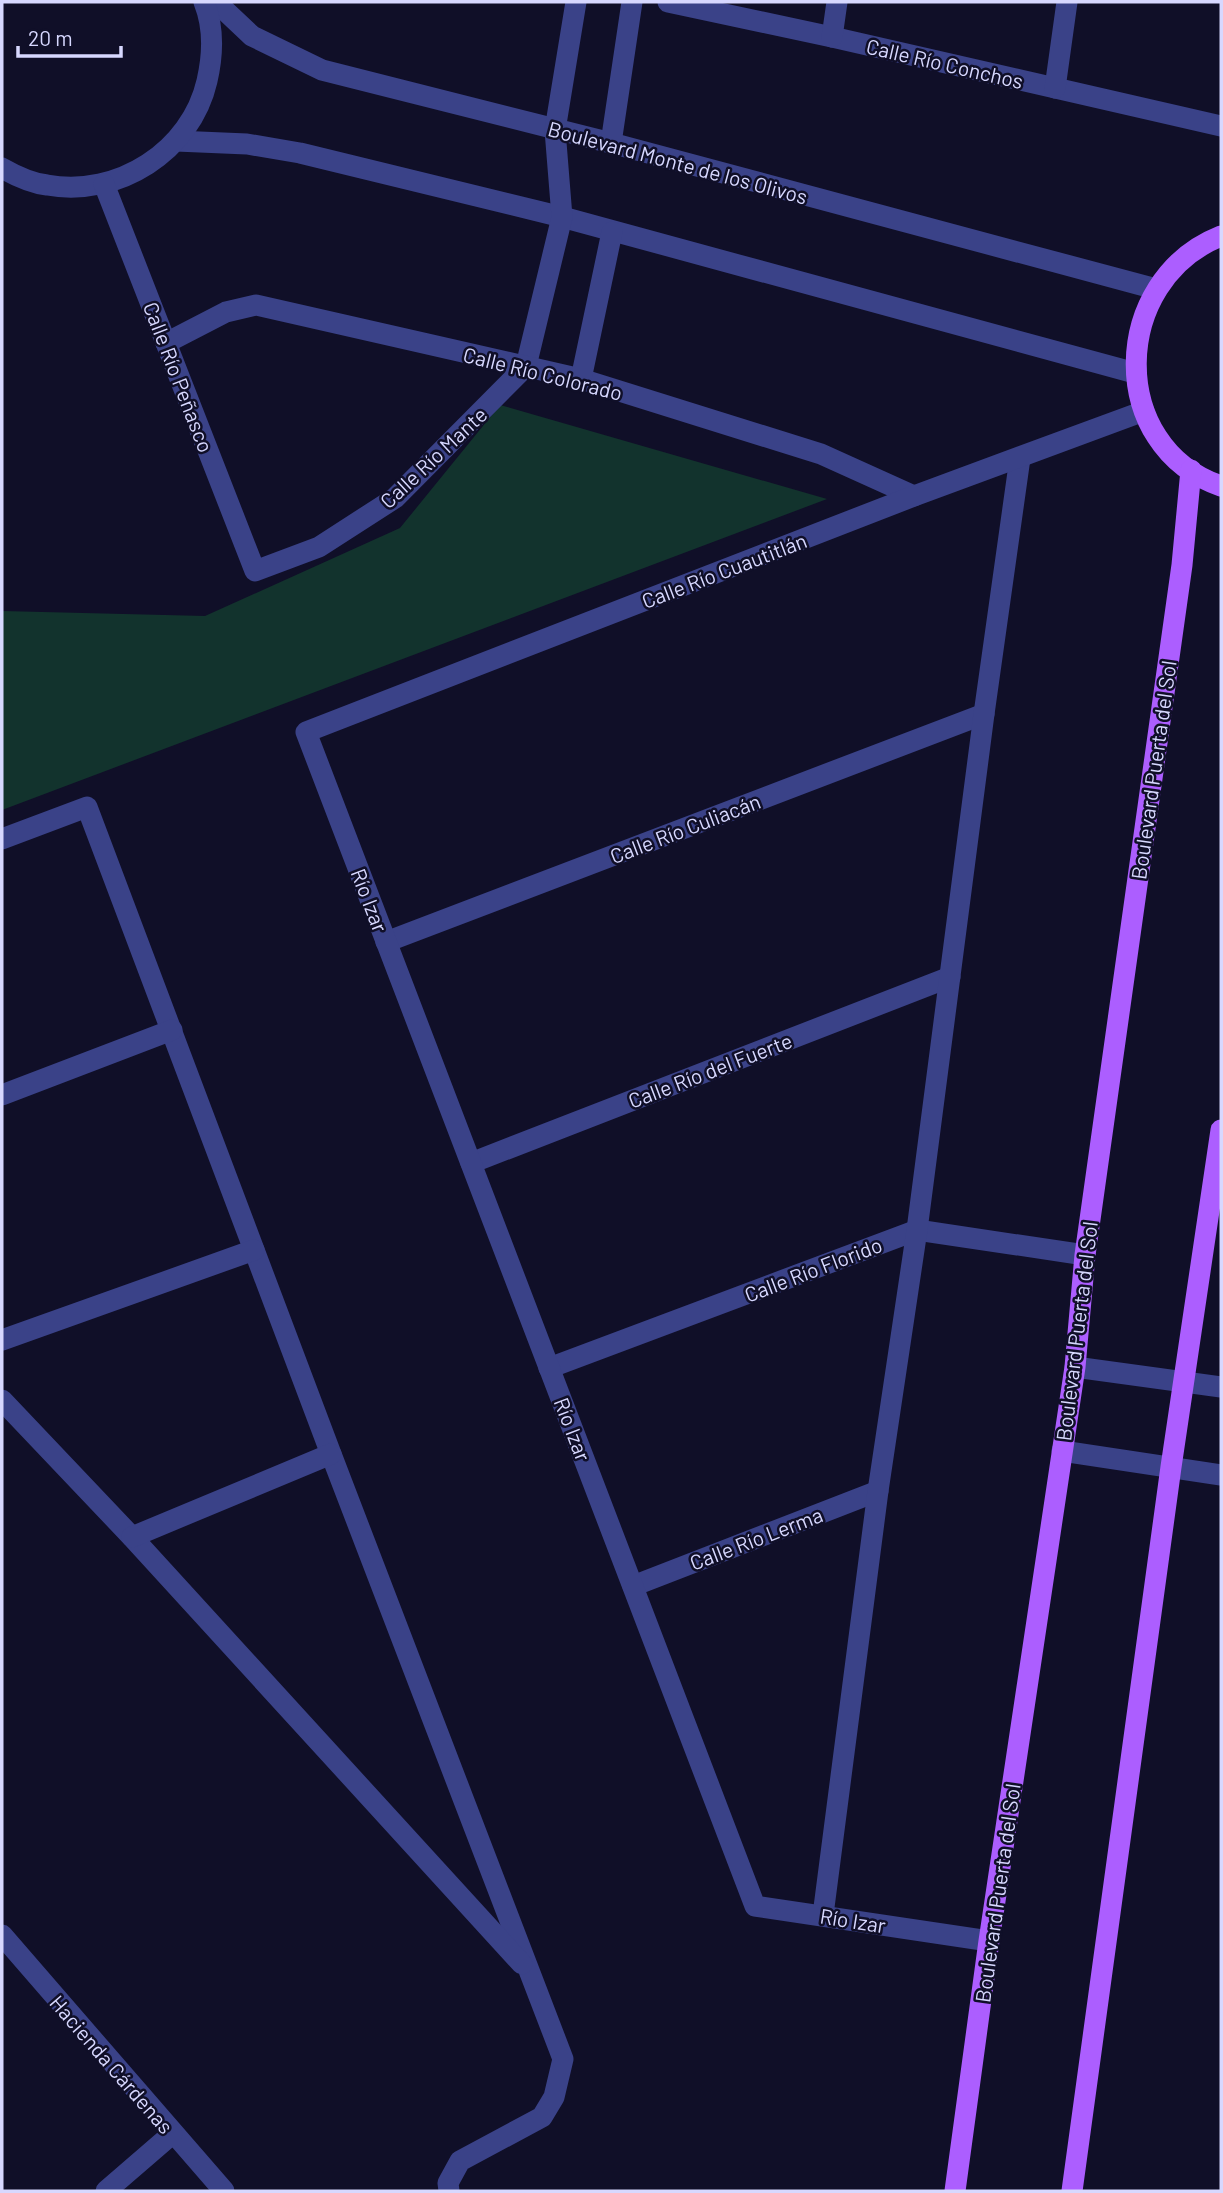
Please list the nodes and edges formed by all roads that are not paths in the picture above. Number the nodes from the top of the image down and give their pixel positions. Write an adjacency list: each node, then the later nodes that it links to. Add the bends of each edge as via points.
1 (204, 2): 12 (street, via 212,37 211,65 205,92)
2 (216, 2): 11 (street, Boulevard Monte de los Olivos, via 252,36 322,70)
3 (576, 2): 11 (street)
4 (632, 2): 13 (street)
5 (668, 2): 8 (street, Calle Río Conchos)
6 (837, 2): 8 (street)
7 (1067, 2): 9 (street)
8 (832, 37): 9 (street, Calle Río Conchos)
9 (1055, 88): 10 (street, Calle Río Conchos)
10 (1221, 126)
11 (555, 130): 13 (street, Boulevard Monte de los Olivos); 16 (street)
12 (176, 141): 15 (street, via 155,160); 16 (street, via 247,144 300,153)
13 (611, 143): 19 (street, Boulevard Monte de los Olivos)
14 (2, 168): 15 (street, via 48,186)
15 (104, 184): 20 (street, Calle Río Peñasco)
16 (562, 217): 18 (street); 21 (street)
17 (1220, 230): 19 (main road, via 1185,257)
18 (612, 232): 22 (street); 23 (street)
19 (1156, 289): 22 (main road, via 1141,320)
20 (166, 343): 21 (street, Calle Río Colorado, via 226,312 256,305); 29 (street, Calle Río Peñasco)
21 (526, 366): 23 (street, Calle Río Colorado); 29 (street, Calle Río Mante, via 395,498 318,547)
22 (1135, 373): 24 (main road)
23 (581, 379): 28 (street, Calle Río Colorado, via 821,453)
24 (1144, 411): 25 (street, Calle Río Cuautitlán); 26 (main road, via 1160,439)
25 (1020, 458): 28 (street, Calle Río Cuautitlán); 30 (street)
26 (1191, 470): 27 (main road); 41 (main road, Boulevard Puerta del Sol, via 1182,565)
27 (1221, 486)
28 (914, 496): 31 (street, Calle Río Cuautitlán)
29 (255, 571)
30 (984, 715): 33 (street, Calle Río Culiacán); 34 (street)
31 (306, 732): 33 (street, Río Izar)
32 (2, 839): 35 (street, via 87,807)
33 (386, 942): 38 (street, Río Izar)
34 (950, 977): 38 (street, Calle Río del Fuerte); 39 (street)
35 (172, 1030): 36 (street); 40 (street)
36 (2, 1095)
37 (1221, 1130): 45 (main road)
38 (471, 1163): 44 (street, Río Izar)
39 (917, 1230): 41 (street, Calle Río Florido); 44 (street, Calle Río Florido); 52 (street)
40 (254, 1250): 42 (street); 49 (street)
41 (1085, 1255): 43 (main road, Boulevard Puerta del Sol)
42 (2, 1340)
43 (1075, 1367): 45 (street); 48 (main road, Boulevard Puerta del Sol)
44 (550, 1368): 54 (street, Río Izar)
45 (1185, 1383): 46 (street); 50 (main road)
46 (1221, 1387)
47 (2, 1400): 53 (street)
48 (1062, 1451): 50 (street); 57 (main road, Boulevard Puerta del Sol)
49 (331, 1454): 53 (street); 58 (street)
50 (1171, 1467): 51 (street); 64 (main road)
51 (1221, 1475)
52 (878, 1491): 54 (street, Calle Río Lerma); 55 (street)
53 (132, 1537): 58 (street)
54 (633, 1586): 55 (street, Río Izar, via 755,1906)
55 (822, 1915): 57 (street, Río Izar)
56 (2, 1937): 59 (street, Hacienda Cárdenas)
57 (989, 1941): 63 (main road, Boulevard Puerta del Sol)
58 (530, 1973): 62 (street, via 563,2059 554,2097 542,2116 460,2161 448,2183)
59 (172, 2134): 60 (street); 61 (street, Hacienda Cárdenas)
60 (106, 2191)
61 (224, 2191)
62 (449, 2191)
63 (955, 2191)
64 (1072, 2191)

